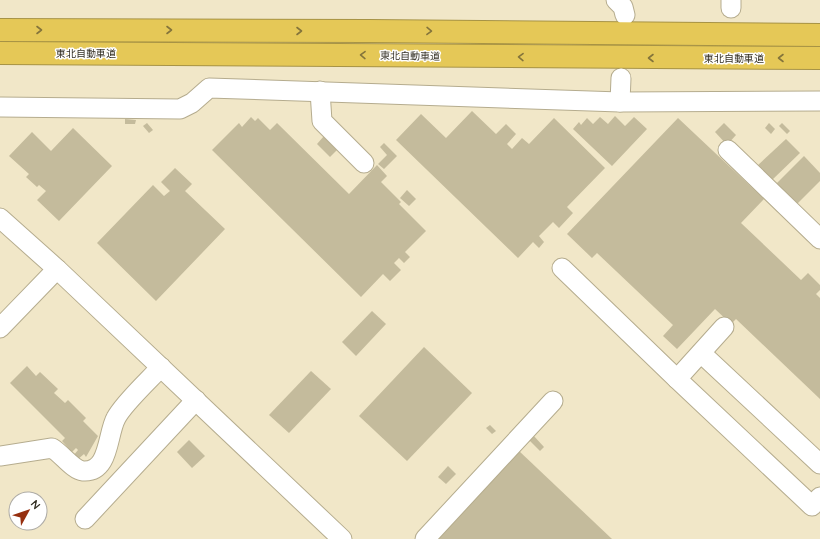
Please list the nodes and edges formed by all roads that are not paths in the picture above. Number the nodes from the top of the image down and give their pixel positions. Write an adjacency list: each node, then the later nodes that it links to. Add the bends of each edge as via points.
1 (0, 30): 2 (highway, one-way to 2)
2 (820, 35)
3 (0, 53): 4 (highway, 東北自動車道, one-way to 3)
4 (820, 58)
5 (622, 78): 8 (street)
6 (320, 91): 8 (street); 9 (street, via 209,88 192,103 180,109); 11 (street, via 322,121)
7 (820, 101): 8 (street)
8 (620, 102)
9 (0, 107)
10 (728, 150): 13 (street)
11 (364, 163)
12 (0, 218): 15 (street)
13 (820, 239)
14 (562, 268): 20 (street)
15 (57, 269): 17 (street); 19 (street)
16 (724, 327): 18 (street)
17 (0, 328)
18 (701, 353): 20 (street); 24 (street)
19 (161, 367): 21 (street); 23 (street, via 116,416 103,458 95,469 76,469 52,448)
20 (676, 379): 25 (street, via 812,506)
21 (196, 400): 26 (street); 27 (street)
22 (553, 401): 28 (street)
23 (0, 456)
24 (820, 464)
25 (820, 498)
26 (85, 519)
27 (342, 539)
28 (425, 539)

